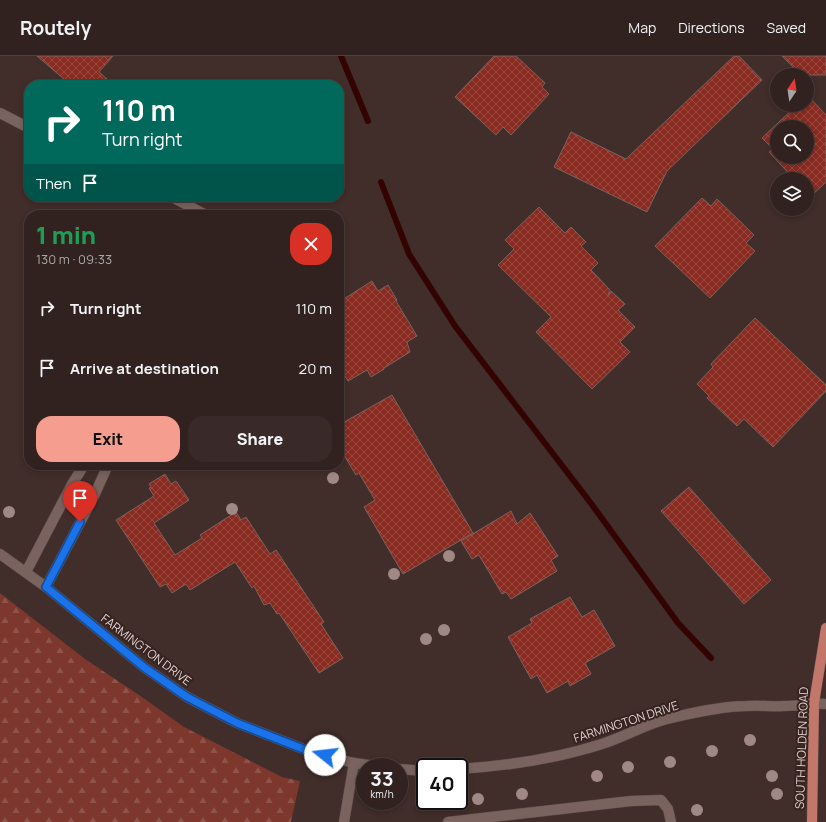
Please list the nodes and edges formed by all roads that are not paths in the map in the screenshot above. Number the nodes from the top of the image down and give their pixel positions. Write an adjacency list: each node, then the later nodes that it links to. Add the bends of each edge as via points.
1 (0, 113): 2 (street)
2 (24, 125)
3 (181, 202): 4 (street)
4 (197, 210)
5 (81, 470): 8 (street)
6 (106, 470): 9 (street)
7 (0, 554): 8 (street, FARMINGTON DRIVE)
8 (26, 572): 9 (street, FARMINGTON DRIVE)
9 (46, 587): 13 (street, FARMINGTON DRIVE, via 145,668 187,697 244,726 311,752)
10 (826, 628): 11 (main road, SOUTH HOLDEN ROAD)
11 (814, 704): 12 (street, FARMINGTON DRIVE); 14 (street, FARMINGTON DRIVE, via 746,706 713,710 666,720 572,753 518,764); 18 (main road, SOUTH HOLDEN ROAD)
12 (826, 704)
13 (354, 763): 15 (street)
14 (468, 768)
15 (344, 822)
16 (448, 822): 17 (street, via 631,801 661,800 668,809)
17 (671, 822)
18 (812, 822)

